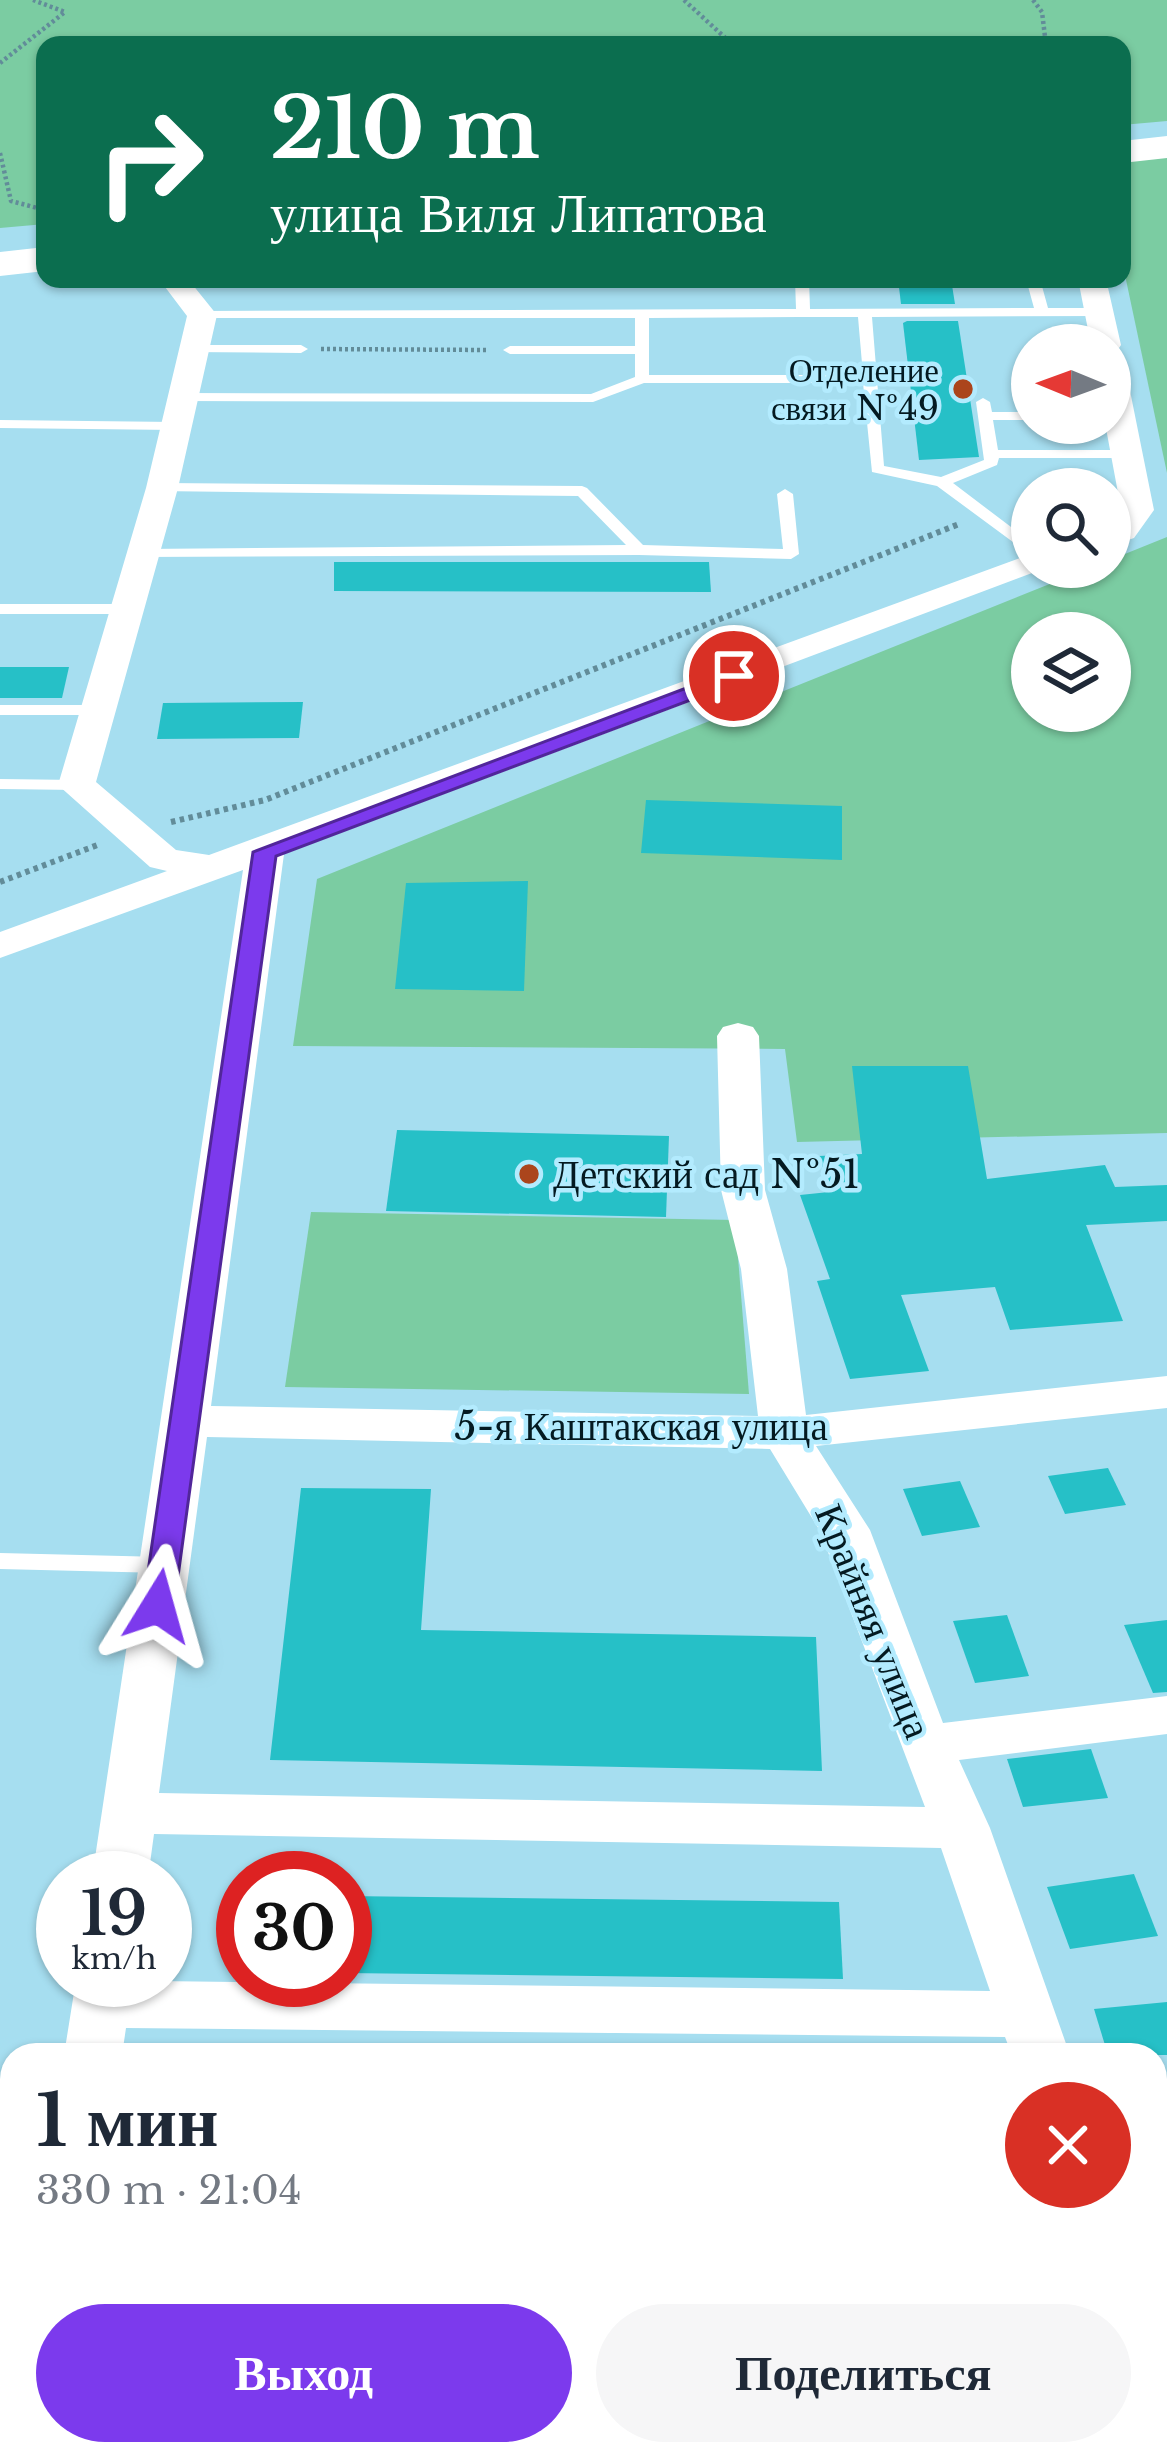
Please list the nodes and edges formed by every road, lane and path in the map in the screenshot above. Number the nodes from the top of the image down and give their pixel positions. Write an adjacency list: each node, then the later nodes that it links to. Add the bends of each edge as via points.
1 (33, 0): 6 (path, via 65,12)
2 (684, 0): 4 (path)
3 (1033, 0): 5 (path)
4 (723, 36)
5 (1045, 36)
6 (0, 63)
7 (1167, 147): 8 (main road)
8 (1131, 151)
9 (0, 153): 10 (path, via 11,201)
10 (36, 208)
11 (36, 261): 12 (main road)
12 (0, 264)
13 (177, 288): 23 (street)
14 (802, 288): 19 (lane)
15 (1036, 288): 18 (lane)
16 (1094, 288): 17 (street)
17 (1099, 312): 18 (lane); 22 (street)
18 (1042, 313): 20 (lane)
19 (803, 314): 20 (lane); 21 (lane)
20 (865, 314): 28 (lane)
21 (642, 316): 23 (lane); 26 (lane)
22 (1102, 324)
23 (198, 332): 24 (lane); 29 (street)
24 (301, 349): 25 (path)
25 (511, 350): 26 (lane)
26 (642, 350): 27 (lane)
27 (642, 379): 28 (lane); 29 (lane, via 593,398)
28 (870, 379): 35 (lane, via 877,469)
29 (178, 412): 31 (lane); 36 (street)
30 (1011, 413): 33 (lane, via 983,409)
31 (0, 424)
32 (1125, 444): 34 (street)
33 (990, 454): 34 (lane); 35 (lane, via 992,462)
34 (1129, 454): 39 (street, via 1138,510)
35 (942, 482): 38 (lane)
36 (163, 488): 41 (lane, via 582,491); 42 (street)
37 (785, 494): 41 (lane, via 790,554)
38 (984, 514): 40 (lane); 50 (path, via 265,800)
39 (1131, 519)
40 (1011, 534)
41 (639, 550): 42 (lane)
42 (142, 554): 45 (street)
43 (1011, 573): 51 (street)
44 (0, 608): 45 (lane)
45 (124, 609): 47 (street)
46 (0, 710): 47 (lane)
47 (98, 710): 49 (street)
48 (0, 784): 49 (lane)
49 (76, 784): 50 (street)
50 (133, 831): 52 (street, via 164,859); 53 (path)
51 (265, 852): 52 (street); 57 (street)
52 (214, 868): 54 (street)
53 (0, 882)
54 (0, 946)
55 (738, 1036): 58 (street, Крайняя улица, via 743,1190 764,1269)
56 (1167, 1392): 58 (street, 5-я Каштакская улица)
57 (185, 1421): 58 (street, 5-я Каштакская улица); 60 (street)
58 (784, 1433): 62 (street, Крайняя улица, via 845,1530)
59 (0, 1561): 60 (lane)
60 (164, 1565): 63 (street)
61 (1167, 1715): 62 (street)
62 (925, 1745): 64 (street, Крайняя улица)
63 (130, 1813): 64 (street); 65 (street)
64 (962, 1828): 67 (street, Крайняя улица)
65 (124, 1851)
66 (100, 2013): 67 (street)
67 (1034, 2035)

